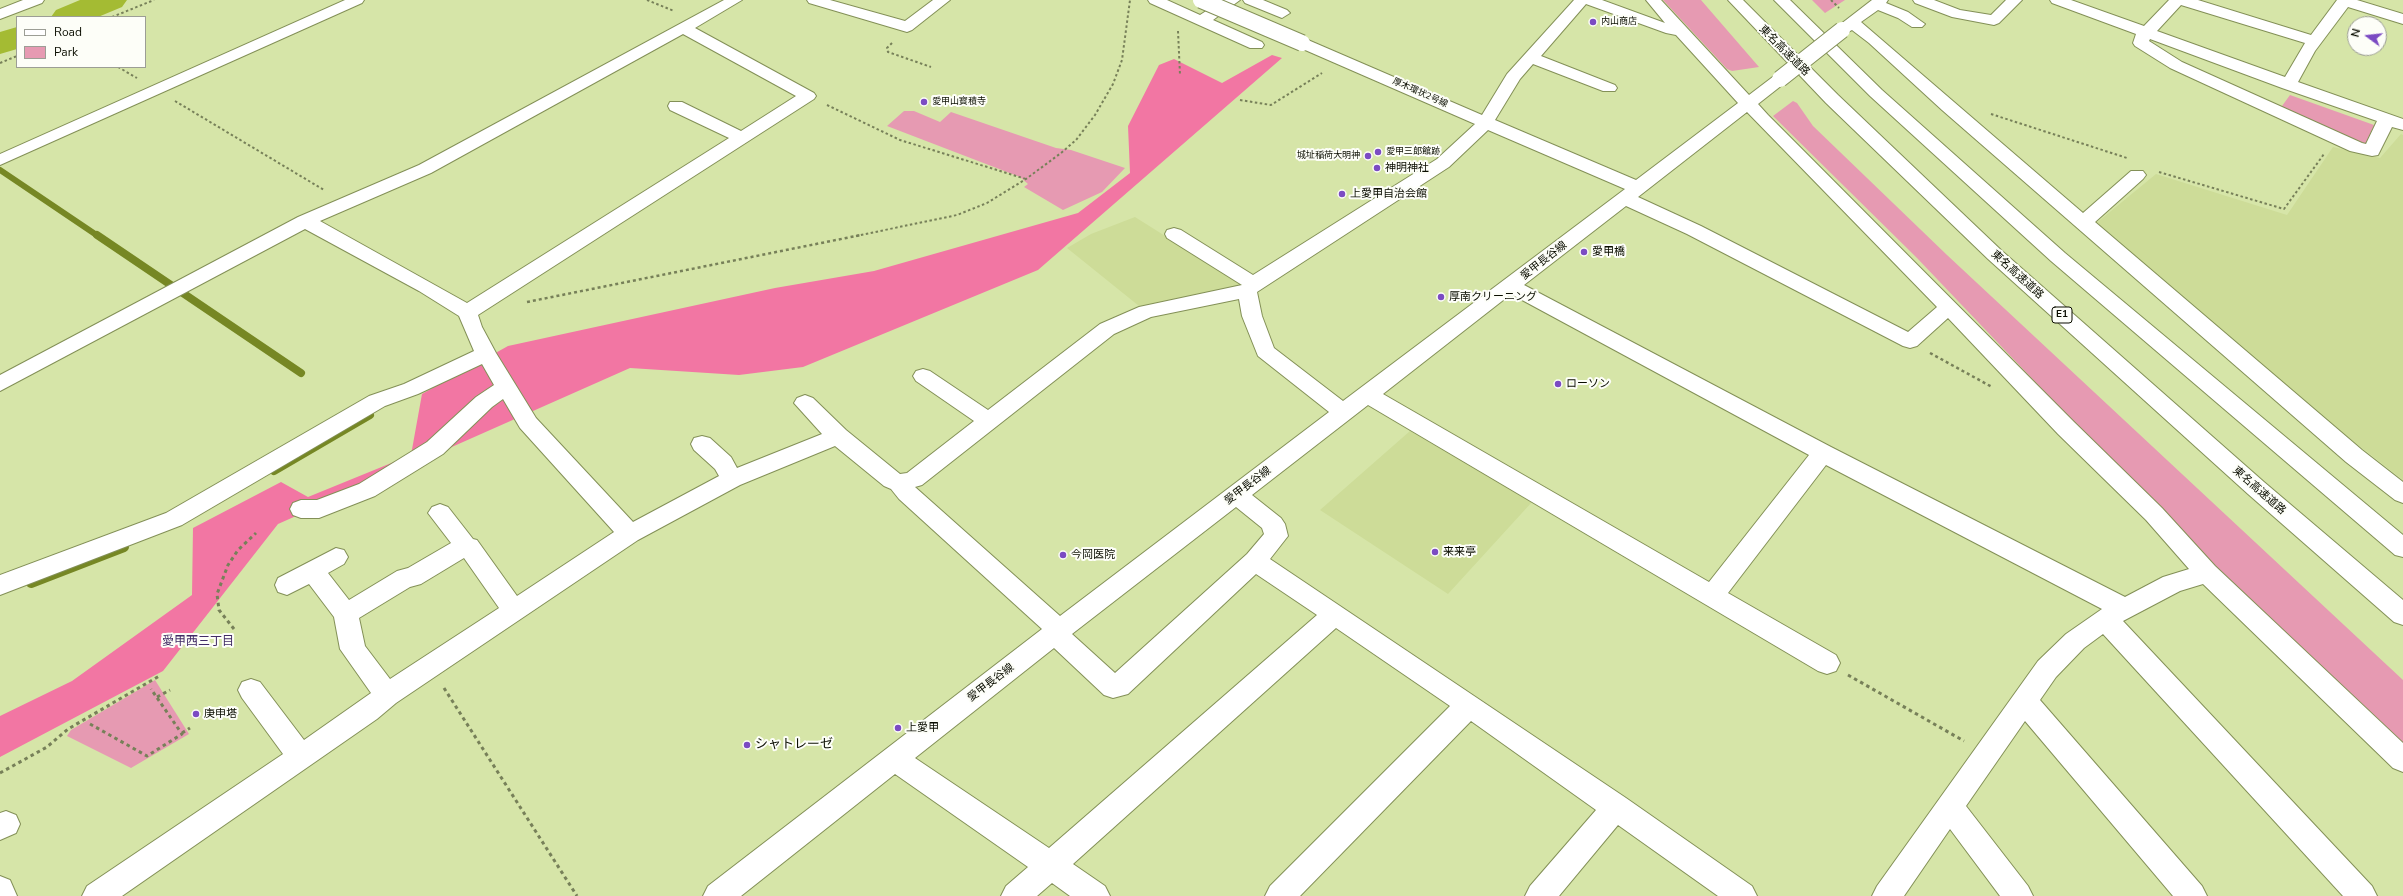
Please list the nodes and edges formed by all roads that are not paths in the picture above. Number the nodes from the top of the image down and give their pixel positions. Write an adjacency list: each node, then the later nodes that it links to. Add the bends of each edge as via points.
1 (37, 0): 22 (main road)
2 (357, 0): 43 (main road)
3 (735, 0): 29 (main road)
4 (814, 0): 5 (main road, via 907,27)
5 (944, 0)
6 (1155, 0): 26 (main road)
7 (1201, 0): 40 (main road, 厚木環状2号線, bridge)
8 (1233, 0): 26 (main road)
9 (1250, 0): 23 (main road)
10 (1582, 0): 34 (main road)
11 (1588, 0): 30 (main road, via 1671,30)
12 (1653, 0): 30 (main road)
13 (1735, 0): 84 (main road, 東名高速道路 / E1, via 1832,99 1995,255 2256,488)
14 (1781, 0): 72 (main road, via 1876,93 2058,257)
15 (1920, 0): 16 (main road, via 1957,14 1994,20)
16 (2015, 0)
17 (2057, 0): 31 (main road)
18 (2177, 0): 31 (main road)
19 (2182, 0): 32 (main road)
20 (2345, 0): 25 (main road); 32 (main road)
21 (1879, 2): 27 (main road); 28 (main road)
22 (11, 4): 24 (main road)
23 (1282, 13)
24 (0, 14)
25 (2403, 19)
26 (1201, 20): 33 (main road)
27 (1844, 20): 37 (main road, 愛甲長谷線, bridge, via 1780,79); 47 (main road, via 1875,40)
28 (1917, 24)
29 (683, 28): 42 (main road, via 808,96); 46 (main road, via 425,169)
30 (1682, 30): 37 (main road)
31 (2144, 33): 35 (main road); 39 (main road, via 2141,43 2176,65 2356,147 2372,151)
32 (2315, 41): 35 (main road)
33 (1256, 44)
34 (1530, 57): 36 (main road); 40 (main road, via 1513,77)
35 (2288, 85): 39 (main road)
36 (1609, 88)
37 (1748, 103): 45 (main road, 愛甲長谷線); 51 (main road)
38 (679, 113): 42 (main road)
39 (2386, 120): 41 (main road)
40 (1486, 122): 45 (main road, 厚木環状2号線); 50 (main road, via 1443,162)
41 (2403, 125)
42 (743, 138): 52 (main road)
43 (1, 159)
44 (2133, 167): 47 (main road)
45 (1632, 193): 49 (main road, 愛甲長谷線); 51 (main road, 厚木環状2号線, via 1694,230 1910,341)
46 (305, 221): 52 (main road); 55 (main road)
47 (2083, 223): 67 (main road, via 2354,456)
48 (1174, 234): 50 (main road, via 1247,280)
49 (1511, 286): 57 (main road, 愛甲長谷線); 63 (main road)
50 (1251, 287): 59 (main road, via 1256,327 1265,351); 60 (main road, via 1126,319 1107,330)
51 (1949, 307): 76 (main road, via 2066,428 2154,514)
52 (468, 313): 53 (main road)
53 (486, 354): 56 (main road); 77 (main road, via 377,401 174,519)
54 (923, 376): 60 (main road)
55 (0, 384)
56 (506, 387): 68 (main road, via 484,402 435,448 415,462 366,490 319,509); 70 (main road, via 528,423)
57 (1368, 395): 59 (main road, 愛甲長谷線); 79 (main road)
58 (804, 403): 61 (main road)
59 (1344, 413): 66 (main road, 愛甲長谷線)
60 (989, 421): 65 (main road, via 914,479)
61 (838, 436): 64 (main road); 65 (main road, via 892,480)
62 (702, 444): 64 (main road, via 723,463)
63 (1823, 453): 79 (main road); 82 (main road)
64 (732, 479): 70 (main road)
65 (899, 482): 85 (main road, via 907,493)
66 (1236, 494): 74 (main road, via 1273,524 1276,536); 85 (main road, 愛甲長谷線)
67 (2403, 494)
68 (301, 509)
69 (452, 518): 71 (main road, via 463,542)
70 (630, 534): 80 (main road)
71 (462, 548): 80 (main road, via 469,547); 81 (main road, via 413,577 405,578)
72 (2403, 548)
73 (336, 557): 75 (main road)
74 (1255, 561): 83 (main road); 85 (main road, via 1119,686 1113,686)
75 (312, 571): 78 (main road); 81 (main road)
76 (2207, 573): 82 (main road, via 2172,584); 93 (main road)
77 (0, 585)
78 (287, 585)
79 (1713, 595): 86 (main road)
80 (514, 611): 88 (main road)
81 (346, 614): 88 (main road, via 353,649)
82 (2115, 614): 89 (main road, via 2075,641 2047,669); 109 (main road)
83 (1334, 615): 90 (main road); 96 (main road)
84 (2403, 615)
85 (1057, 632): 92 (main road, 愛甲長谷線)
86 (1827, 663)
87 (251, 690): 91 (main road)
88 (387, 695): 91 (main road)
89 (2024, 701): 95 (main road); 108 (main road)
90 (1469, 705): 94 (main road); 103 (main road)
91 (301, 757): 99 (main road)
92 (893, 758): 96 (main road); 100 (main road, 愛甲長谷線)
93 (2403, 760)
94 (1616, 807): 104 (main road); 105 (main road)
95 (1950, 808): 106 (main road); 107 (main road)
96 (1051, 866): 101 (main road); 102 (main road)
97 (0, 890): 98 (main road)
98 (2, 896)
99 (97, 896)
100 (718, 896)
101 (1016, 896)
102 (1095, 896)
103 (1280, 896)
104 (1540, 896)
105 (1742, 896)
106 (1887, 896)
107 (2018, 896)
108 (2192, 896)
109 (2362, 896)

